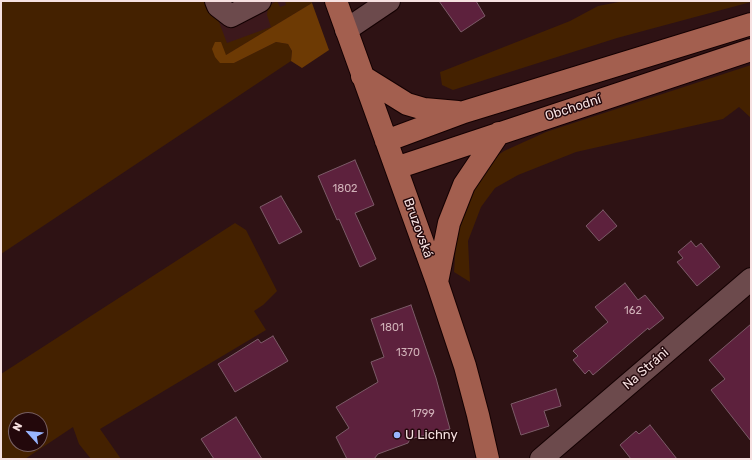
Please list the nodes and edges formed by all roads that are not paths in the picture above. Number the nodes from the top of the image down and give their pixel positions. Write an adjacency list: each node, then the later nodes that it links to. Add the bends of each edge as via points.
1 (216, 1): 2 (street, via 218,6 231,16)
2 (260, 1)
3 (336, 1): 6 (main road, Bruzovská)
4 (389, 1): 6 (street)
5 (751, 24): 9 (main road, Obchodní)
6 (346, 30): 8 (main road, Bruzovská)
7 (751, 50): 10 (main road, Obchodní)
8 (362, 76): 9 (main road, Obchodní, via 407,104 424,109); 11 (main road, Bruzovská)
9 (464, 112): 11 (main road, Obchodní)
10 (499, 133): 12 (main road, Obchodní); 14 (main road, via 464,185 450,223)
11 (386, 141): 12 (main road, Bruzovská)
12 (396, 168): 14 (main road, Bruzovská)
13 (751, 279): 16 (street, Na Stráni)
14 (437, 282): 15 (main road, Bruzovská, via 465,366)
15 (488, 459)
16 (541, 459)

